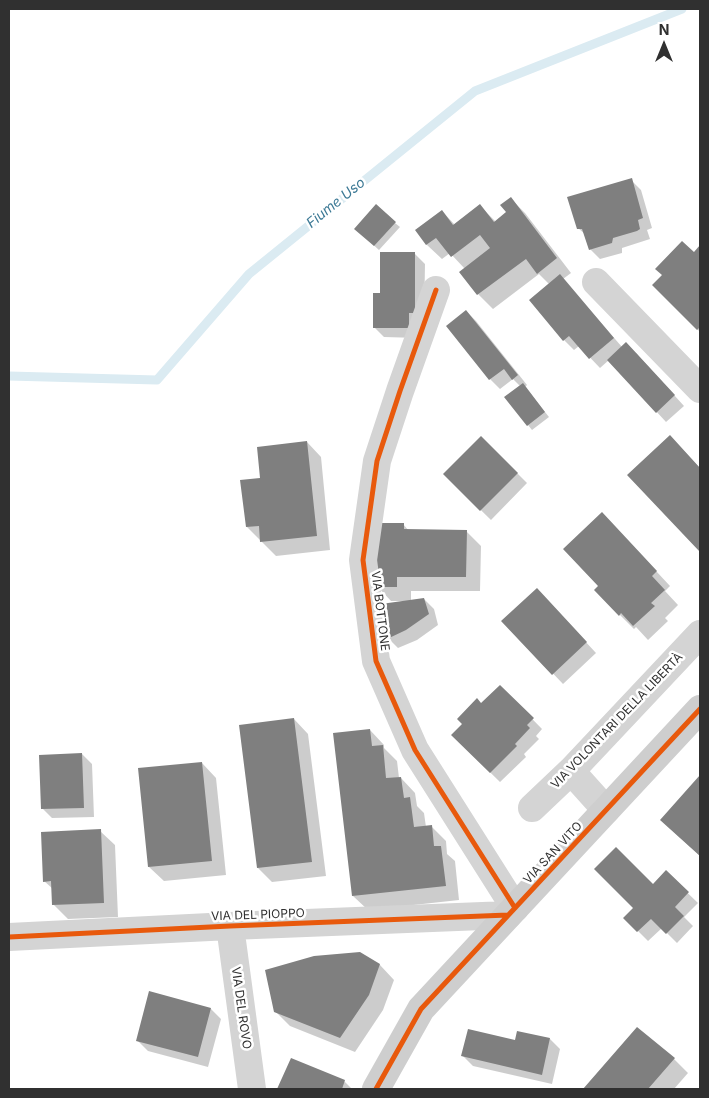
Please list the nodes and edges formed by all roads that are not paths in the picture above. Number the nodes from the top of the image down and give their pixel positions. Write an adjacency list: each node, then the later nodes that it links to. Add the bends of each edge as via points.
1 (596, 282): 3 (street)
2 (436, 290): 9 (street, VIA BOTTONE, via 377,461 363,560 376,661 415,750)
3 (700, 389)
4 (700, 634): 6 (street, VIA VOLONTARI DELLA LIBERTÀ)
5 (700, 709): 8 (street, VIA SAN VITO)
6 (571, 772): 7 (street, VIA VOLONTARI DELLA LIBERTÀ); 8 (street)
7 (532, 808)
8 (606, 810): 9 (street, VIA SAN VITO)
9 (512, 912): 10 (street, VIA DEL PIOPPO); 13 (street, VIA SAN VITO, via 421,1008)
10 (230, 926): 11 (street, VIA DEL PIOPPO); 12 (street, VIA DEL ROVO)
11 (9, 936)
12 (252, 1089)
13 (376, 1089)

